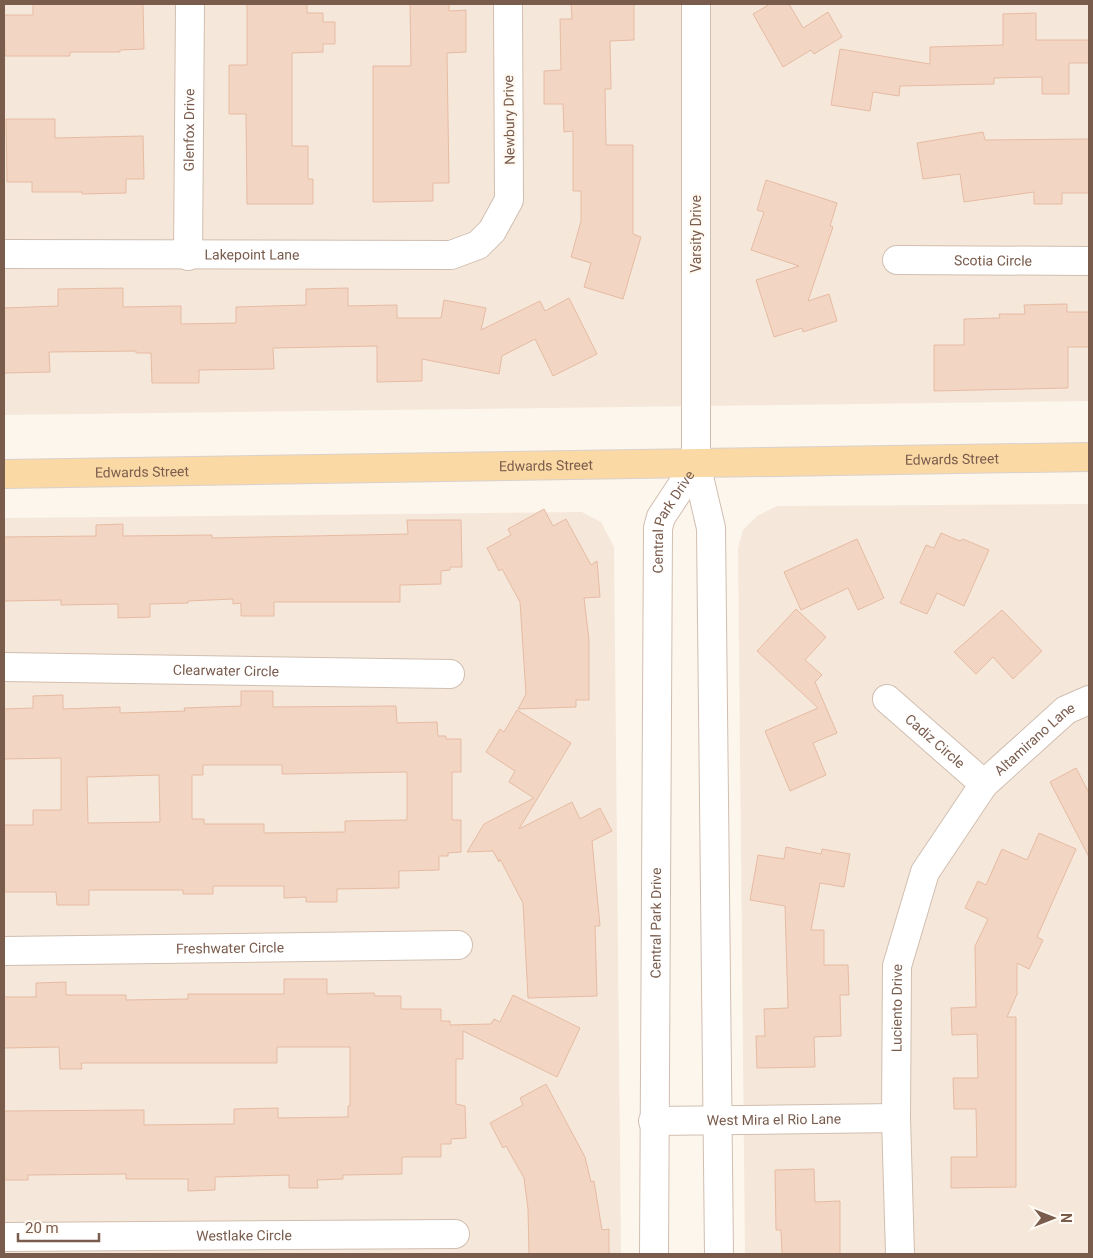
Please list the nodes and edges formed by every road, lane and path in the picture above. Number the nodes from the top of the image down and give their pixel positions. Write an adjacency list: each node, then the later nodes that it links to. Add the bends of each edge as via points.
1 (190, 4): 6 (street, Glenfox Drive)
2 (508, 4): 4 (street, Newbury Drive, via 509,200)
3 (696, 4): 10 (street, Varsity Drive)
4 (492, 231): 6 (street, Lakepoint Lane, via 478,245 450,255)
5 (4, 254): 6 (street, Lakepoint Lane)
6 (188, 256)
7 (897, 260): 8 (street, Scotia Circle)
8 (1089, 261)
9 (1089, 457): 10 (main road, Edwards Street)
10 (696, 464): 11 (main road, Edwards Street); 20 (street, Central Park Drive, via 661,517 658,528); 21 (street, Central Park Drive, via 711,528)
11 (4, 474)
12 (4, 667): 13 (street, Clearwater Circle)
13 (450, 674)
14 (887, 699): 16 (street, Cadiz Circle)
15 (1089, 700): 16 (street, Altamirano Lane, via 1066,710)
16 (984, 784): 19 (street, Luciento Drive, via 925,872 897,966)
17 (458, 945): 18 (street, Freshwater Circle)
18 (4, 951)
19 (896, 1118): 21 (street, West Mira el Rio Lane); 26 (street, Luciento Drive)
20 (654, 1121): 21 (street, West Mira el Rio Lane); 24 (street, Central Park Drive)
21 (718, 1122): 25 (street, Central Park Drive)
22 (455, 1234): 23 (street, Westlake Circle)
23 (4, 1237)
24 (654, 1254)
25 (719, 1254)
26 (900, 1254)

